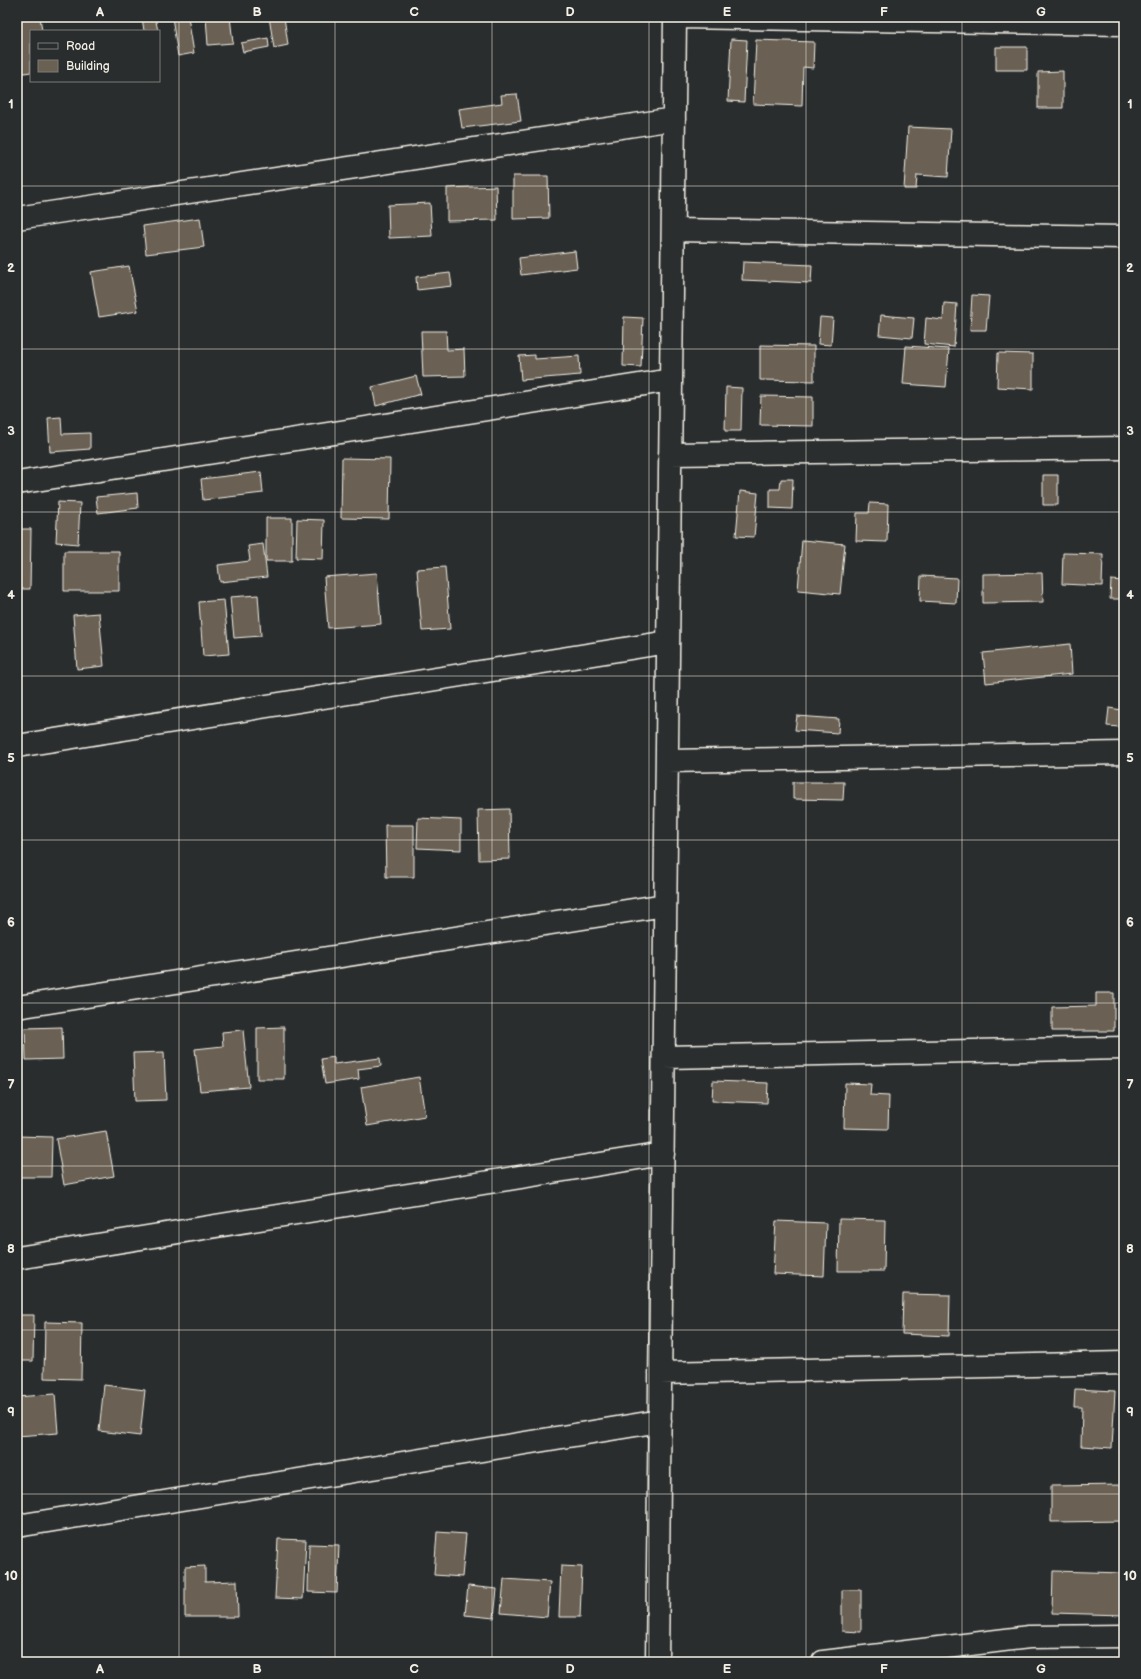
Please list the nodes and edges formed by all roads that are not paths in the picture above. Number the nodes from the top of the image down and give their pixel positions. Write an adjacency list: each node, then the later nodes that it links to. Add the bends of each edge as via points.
1 (675, 17): 4 (street)
2 (679, 17): 3 (street)
3 (1124, 24)
4 (674, 119): 5 (street); 6 (street)
5 (17, 218)
6 (673, 230): 7 (street); 8 (street)
7 (1124, 237)
8 (671, 380): 10 (street); 11 (street)
9 (1124, 448): 10 (street)
10 (670, 454): 12 (street)
11 (17, 483)
12 (668, 642): 13 (street); 15 (street)
13 (17, 746)
14 (1124, 753): 15 (street)
15 (667, 761): 16 (street)
16 (665, 906): 17 (street); 19 (street)
17 (17, 1007)
18 (1124, 1048): 19 (street)
19 (664, 1057): 20 (street)
20 (663, 1154): 21 (street); 23 (street)
21 (17, 1258)
22 (1124, 1363): 23 (street)
23 (660, 1373): 24 (street)
24 (660, 1421): 25 (street); 27 (street)
25 (17, 1526)
26 (1124, 1636): 28 (street, via 1029,1637)
27 (657, 1662)
28 (823, 1662)

